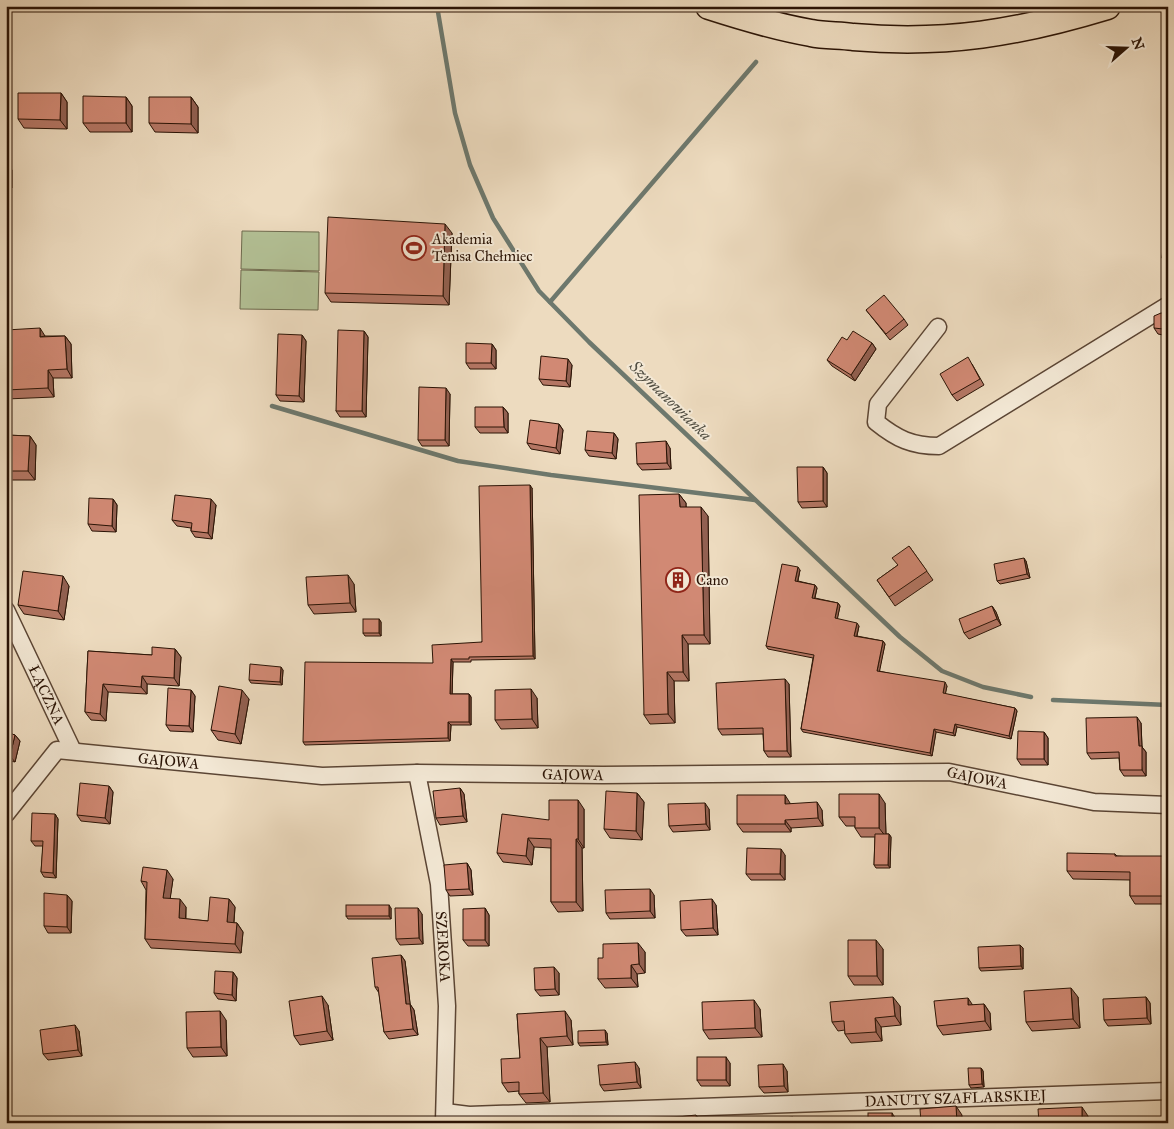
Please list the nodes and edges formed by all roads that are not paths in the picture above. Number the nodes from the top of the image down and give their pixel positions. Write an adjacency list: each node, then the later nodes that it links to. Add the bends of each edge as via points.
1 (709, 6): 2 (main road, via 762,23 813,34 945,40 1008,32)
2 (1108, 6)
3 (1168, 305): 4 (street, via 939,446 917,446 891,434 876,422 878,404)
4 (938, 327)
5 (6, 610): 6 (street, ŁĄCZNA)
6 (73, 752): 7 (street, GAJOWA, via 322,776); 9 (street, GAJOWA, via 57,750)
7 (417, 773): 8 (street, GAJOWA, via 949,772 1094,802); 11 (street, SZEROKA, via 439,884 447,1006)
8 (1168, 805)
9 (6, 814)
10 (1168, 1091): 11 (street, DANUTY SZAFLARSKIEJ)
11 (444, 1117)

